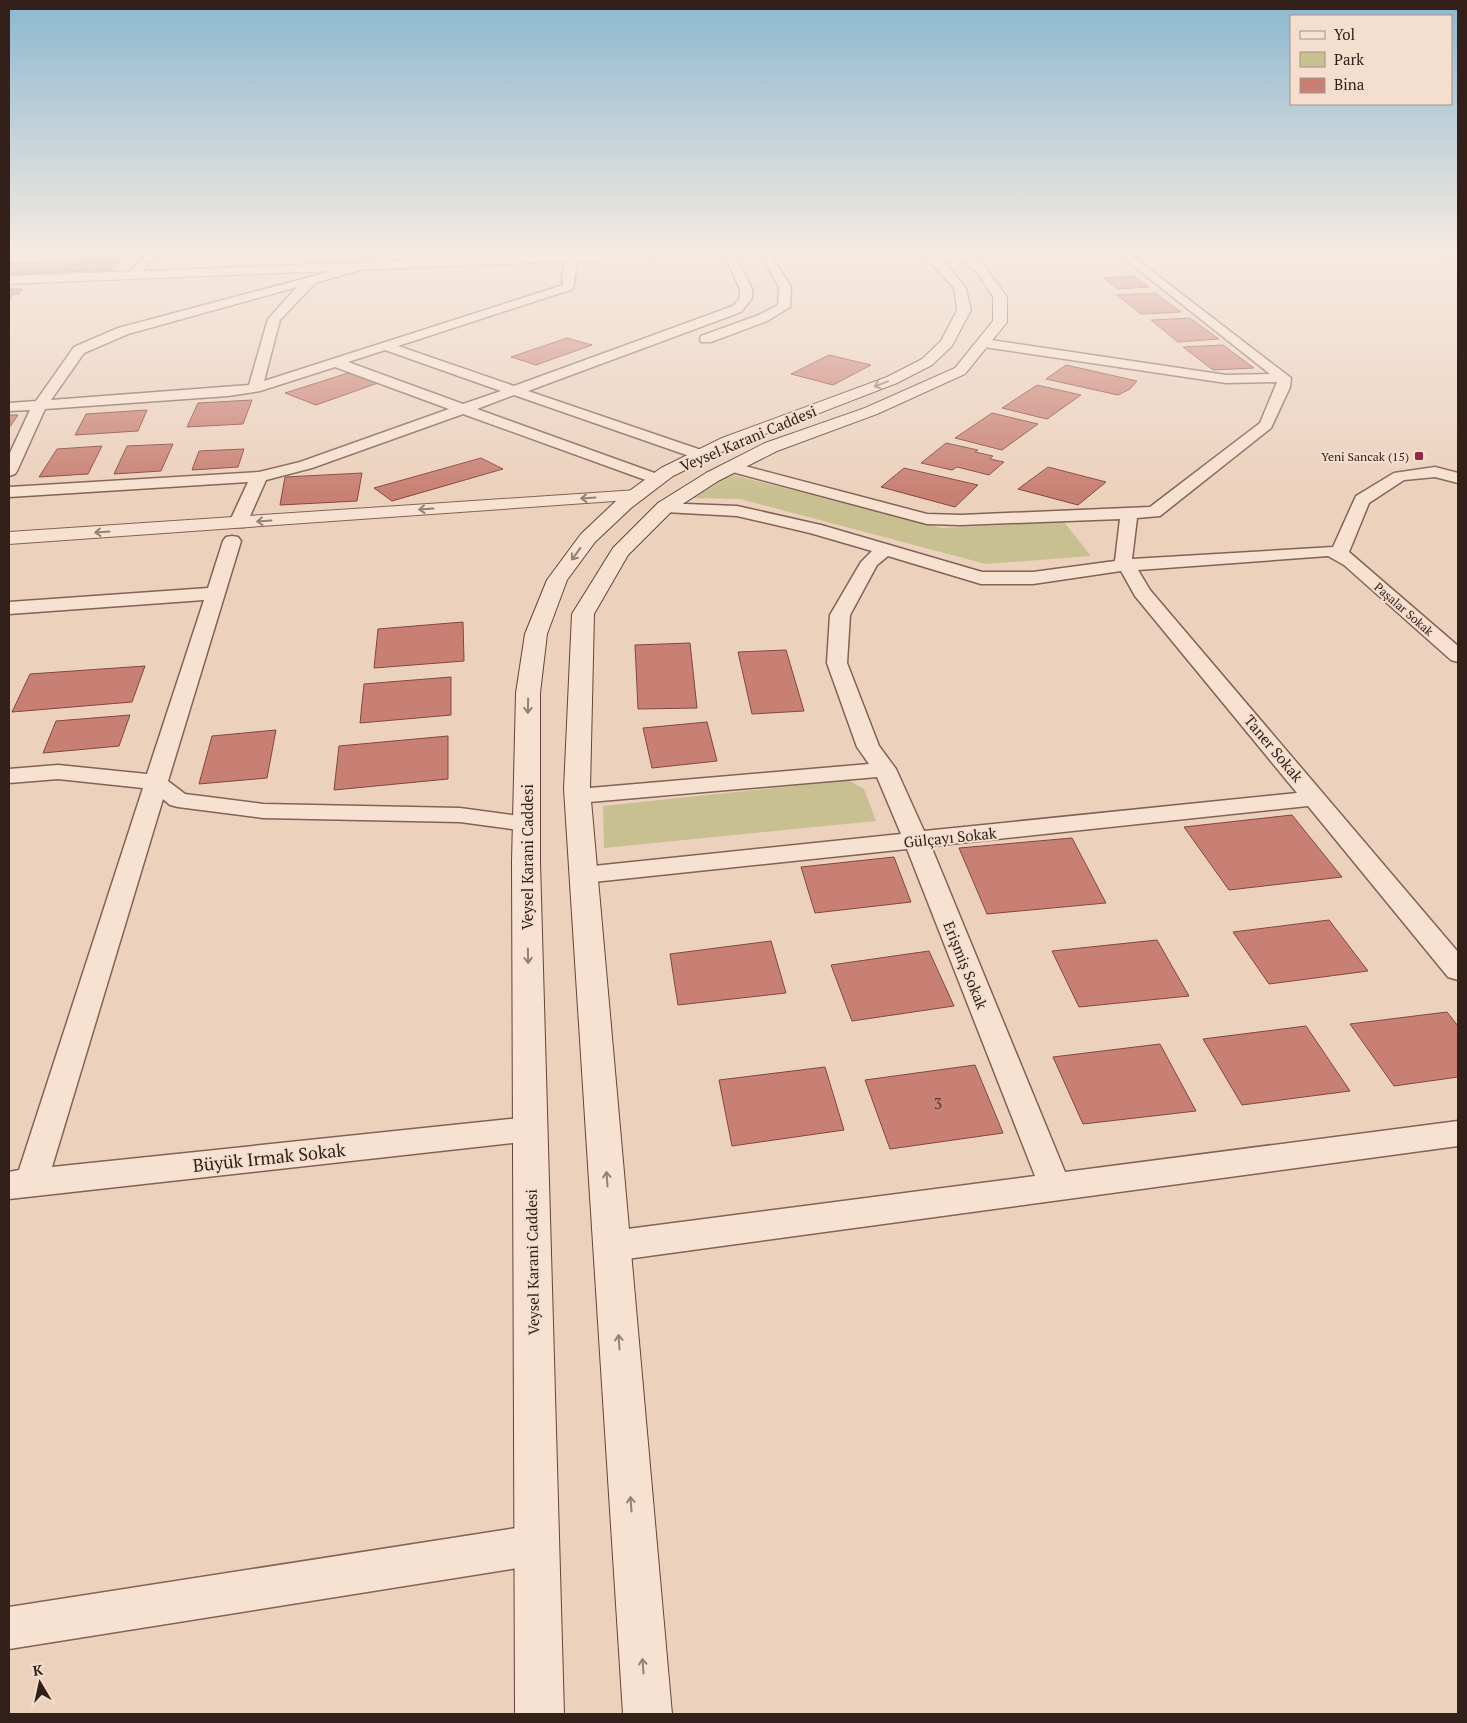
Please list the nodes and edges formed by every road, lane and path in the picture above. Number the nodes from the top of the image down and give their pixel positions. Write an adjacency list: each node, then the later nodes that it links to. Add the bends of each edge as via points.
1 (119, 332): 18 (street, via 79,350)
2 (270, 332): 14 (street)
3 (427, 332): 11 (street)
4 (673, 332): 15 (street)
5 (724, 332): 10 (street)
6 (952, 332): 21 (main road, Veysel Karani Caddesi, one-way to 21, via 947,343 926,362 892,380)
7 (992, 332): 9 (main road, Veysel Karani Caddesi)
8 (1225, 332): 13 (street)
9 (984, 343): 13 (street, via 1226,380); 22 (main road, Veysel Karani Caddesi, via 960,371 871,411 771,447)
10 (690, 345)
11 (385, 346): 12 (street); 15 (street)
12 (334, 362): 14 (street); 20 (street)
13 (1284, 378): 29 (street, via 1283,388 1266,425 1154,512)
14 (255, 388): 18 (street)
15 (516, 390): 17 (street); 20 (street)
16 (561, 393): 17 (street)
17 (542, 400): 21 (street)
18 (40, 405): 19 (street); 23 (street)
19 (9, 407)
20 (465, 409): 24 (street, via 306,465); 26 (street)
21 (701, 455): 26 (main road, Veysel Karani Caddesi, via 667,472)
22 (731, 467): 28 (main road, Veysel Karani Caddesi); 29 (street, via 927,519)
23 (9, 471)
24 (259, 477): 27 (street); 33 (street)
25 (1458, 478): 37 (street, via 1435,472 1400,476 1369,495 1362,500)
26 (647, 487): 30 (main road, Veysel Karani Caddesi); 33 (main road, one-way to 33)
27 (9, 492)
28 (665, 507): 35 (street, via 737,511); 45 (main road, Veysel Karani Caddesi, via 620,552 583,614)
29 (1129, 514): 38 (street, Taner Sokak, via 1124,559)
30 (612, 515): 31 (main road); 47 (main road, Veysel Karani Caddesi, one-way to 47, via 588,538 557,580 536,634 528,693)
31 (583, 517)
32 (495, 523): 33 (main road)
33 (235, 532): 34 (main road, one-way to 34); 36 (main road); 39 (street)
34 (9, 538)
35 (886, 549): 38 (street, via 981,578 1033,578); 42 (street, Erişmiş Sokak, via 870,562 840,615 836,663 868,747)
36 (9, 556)
37 (1344, 557): 38 (street, via 1328,551 1300,552); 41 (street, Paşalar Sokak)
38 (1127, 565): 46 (street, Taner Sokak, via 1142,592)
39 (216, 593): 40 (street); 44 (street)
40 (9, 608)
41 (1458, 656)
42 (885, 769): 45 (street); 48 (street, Erişmiş Sokak)
43 (9, 776): 44 (street, via 58,772)
44 (156, 782): 47 (street, via 178,800 263,811 460,815); 53 (street)
45 (578, 796): 49 (main road, Veysel Karani Caddesi)
46 (1315, 798): 48 (street, Gülçayı Sokak); 50 (street, Taner Sokak)
47 (527, 824): 51 (main road, Veysel Karani Caddesi, one-way to 51)
48 (916, 840): 49 (street, Gülçayı Sokak); 54 (street, Erişmiş Sokak)
49 (584, 875): 55 (main road, Veysel Karani Caddesi, one-way to 49)
50 (1458, 970)
51 (530, 1129): 53 (street, Büyük Irmak Sokak); 56 (main road, Veysel Karani Caddesi)
52 (1458, 1134): 54 (street)
53 (20, 1184)
54 (1055, 1187): 55 (street)
55 (612, 1246): 59 (main road, Veysel Karani Caddesi, one-way to 55)
56 (536, 1545): 57 (street); 58 (main road, Veysel Karani Caddesi)
57 (9, 1628)
58 (539, 1714)
59 (647, 1714)

